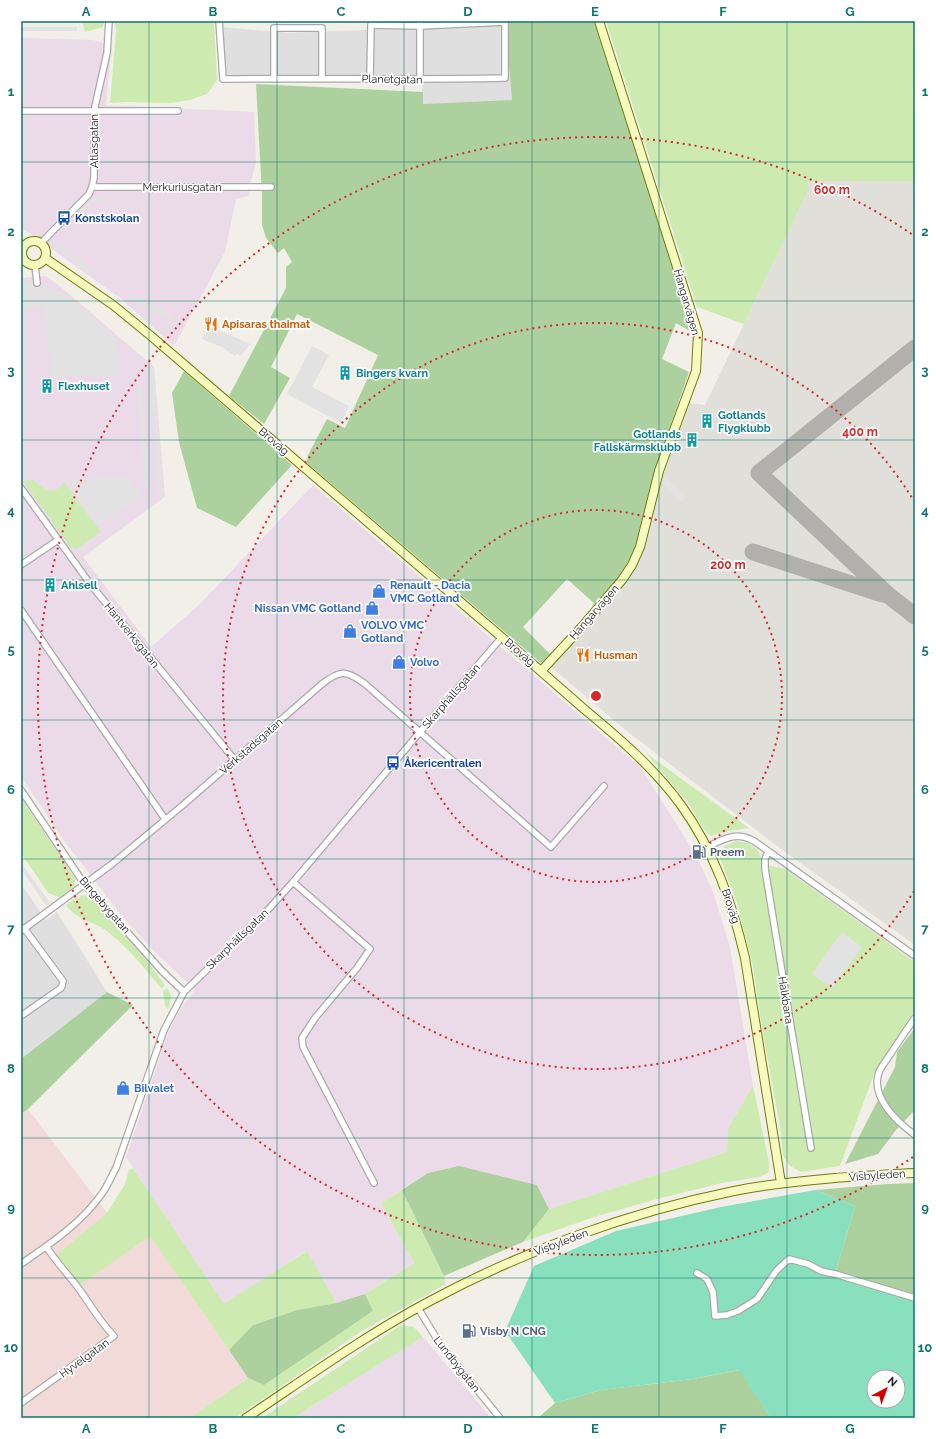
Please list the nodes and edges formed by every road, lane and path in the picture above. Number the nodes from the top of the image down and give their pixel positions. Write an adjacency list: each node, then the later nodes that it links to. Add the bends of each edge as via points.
1 (109, 21): 10 (street, Atlasgatan, via 107,53)
2 (219, 21): 5 (street, Planetgatan, via 223,79)
3 (598, 21): 25 (main road, Hangarvägen, via 698,333 696,371 659,471 640,547 632,565 580,630)
4 (420, 24): 7 (street, via 371,25); 8 (street); 8 (street, Planetgatan, via 505,22 505,78)
5 (274, 78): 6 (street, Planetgatan); 6 (street, via 274,28 322,28)
6 (322, 78): 7 (street, Planetgatan)
7 (370, 78): 8 (street, Planetgatan)
8 (420, 80)
9 (21, 111): 10 (street)
10 (94, 111): 11 (street); 12 (street, Atlasgatan)
11 (178, 111)
12 (92, 187): 13 (street, Merkuriusgatan); 14 (street, Atlasgatan, via 89,194)
13 (271, 187)
14 (41, 243): 15 (main road, via 33,241); 16 (main road, via 46,250)
15 (23, 244): 17 (main road)
16 (45, 258): 18 (main road); 24 (main road, Broväg, via 140,327)
17 (23, 262): 18 (main road)
18 (35, 265): 19 (street)
19 (37, 283)
20 (21, 488): 21 (street, Hantverksgatan)
21 (58, 540): 22 (street); 27 (street, Hantverksgatan, via 101,597)
22 (21, 565)
23 (21, 610): 30 (street)
24 (502, 638): 25 (main road, Broväg); 26 (street, Skarphällsgatan)
25 (541, 671): 31 (main road, Broväg, via 648,766 680,803)
26 (420, 732): 27 (street, Verkstadsgatan, via 364,683 353,676 336,674); 28 (street, Verkstadsgatan, via 551,847); 33 (street, Skarphällsgatan)
27 (234, 759): 30 (street, Verkstadsgatan)
28 (604, 786)
29 (21, 790): 34 (street, Bingebygatan)
30 (164, 819): 34 (street, Verkstadsgatan)
31 (707, 847): 32 (street, via 727,838 741,836 754,841); 44 (main road, Broväg, via 731,902 745,958)
32 (768, 852): 36 (street); 41 (street, Halkbana, via 765,869)
33 (293, 882): 37 (street, Skarphällsgatan); 43 (street, via 370,950 302,1038 304,1047)
34 (86, 885): 35 (street, Verkstadsgatan); 37 (street, Bingebygatan, via 162,971)
35 (23, 930): 38 (street, via 63,983 61,988)
36 (915, 956)
37 (184, 992): 45 (street, Skarphällsgatan, via 164,1030 116,1168 108,1184 81,1219)
38 (21, 1016)
39 (915, 1018): 40 (street, via 880,1071 877,1082 879,1094 890,1111)
40 (915, 1135)
41 (811, 1148)
42 (915, 1173): 44 (main road, Visbyleden)
43 (374, 1183)
44 (781, 1183): 49 (main road, Visbyleden, via 693,1200 598,1228 515,1260)
45 (46, 1246): 46 (street, Skarphällsgatan); 50 (street, Hyvelgatan, via 114,1336)
46 (21, 1264)
47 (697, 1273): 48 (street, via 707,1279 713,1292 716,1316 738,1312 757,1299 777,1270 790,1259 808,1264 820,1271)
48 (915, 1298)
49 (418, 1308): 51 (main road, Visbyleden); 52 (street, Lundbygatan, via 440,1344)
50 (21, 1403)
51 (246, 1418)
52 (500, 1418)

